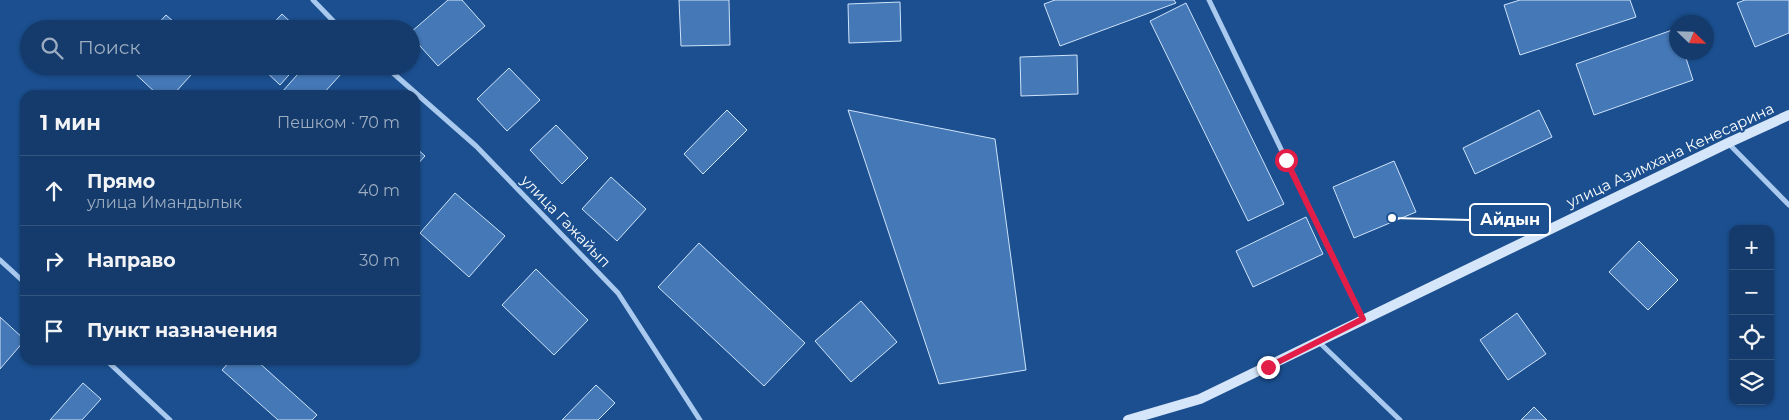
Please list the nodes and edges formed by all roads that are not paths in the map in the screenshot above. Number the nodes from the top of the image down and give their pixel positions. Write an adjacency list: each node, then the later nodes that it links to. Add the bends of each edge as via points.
1 (313, 0): 3 (street)
2 (1209, 0): 12 (street)
3 (332, 20)
4 (394, 75): 5 (street, улица Гажайып)
5 (412, 90)
6 (420, 97): 16 (street, улица Гажайып, via 476,146 618,293)
7 (1789, 115): 8 (street, улица Азимхана Кенесарина)
8 (1728, 143): 9 (street); 12 (street, улица Азимхана Кенесарина)
9 (1789, 205)
10 (0, 260): 11 (street)
11 (20, 279)
12 (1363, 319): 13 (street, улица Азимхана Кенесарина)
13 (1319, 342): 17 (street, улица Азимхана Кенесарина, via 1200,399); 18 (street)
14 (111, 365): 15 (street)
15 (170, 420)
16 (700, 420)
17 (1128, 420)
18 (1400, 420)

